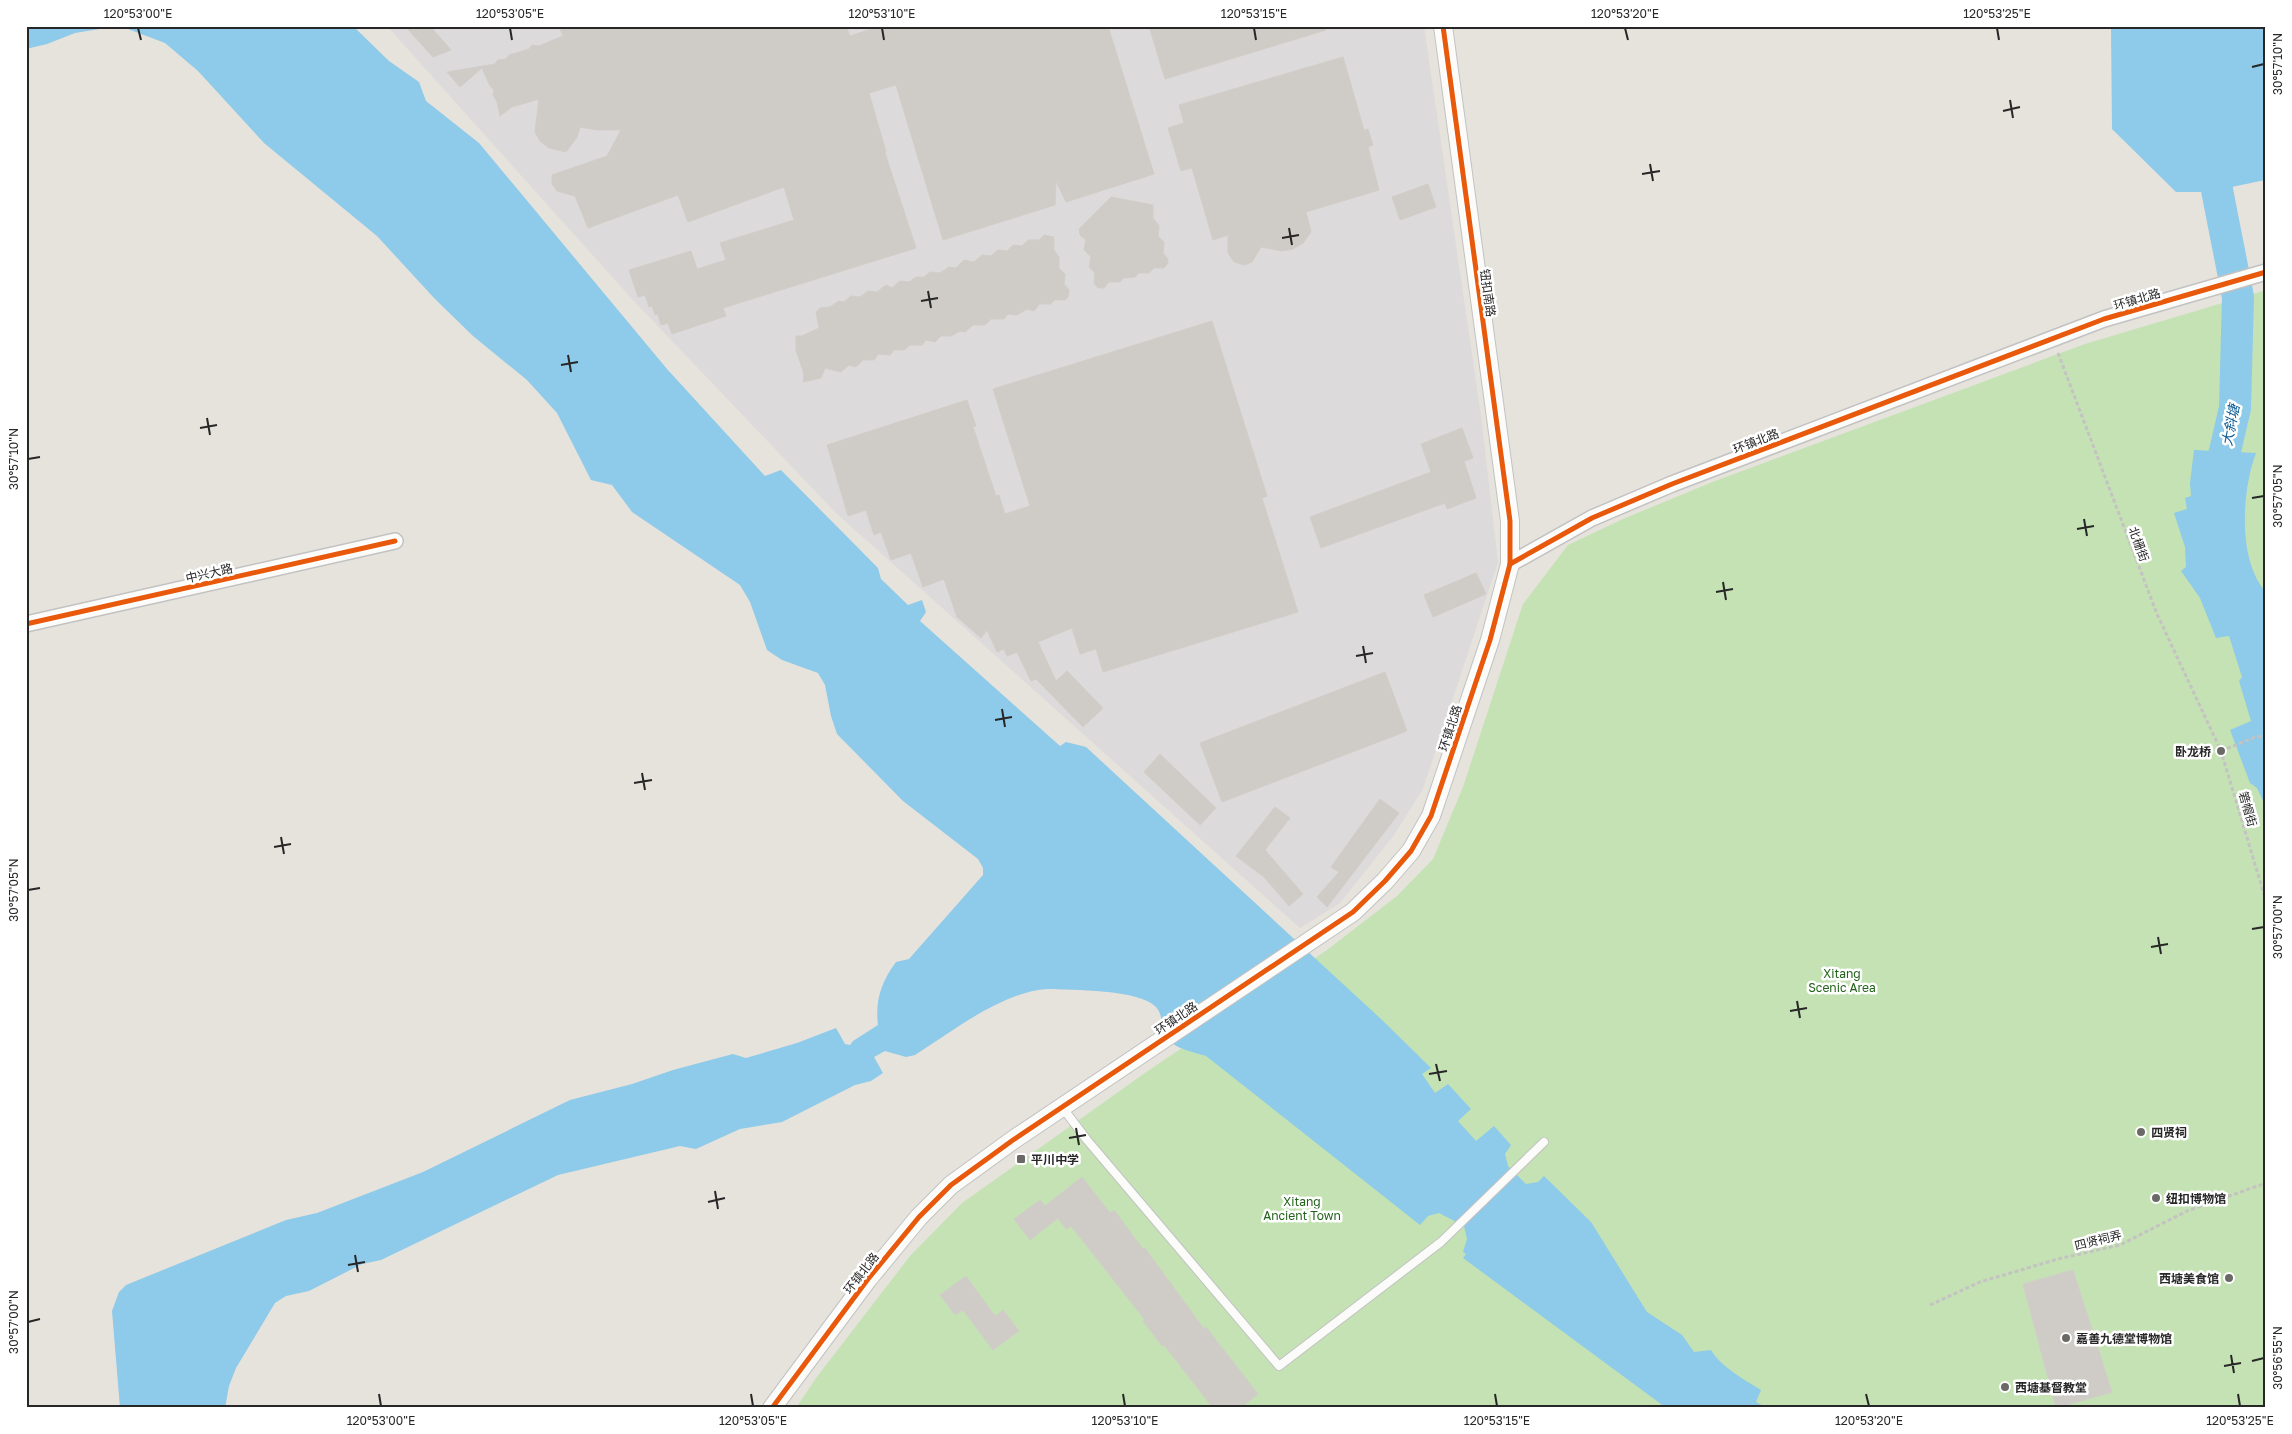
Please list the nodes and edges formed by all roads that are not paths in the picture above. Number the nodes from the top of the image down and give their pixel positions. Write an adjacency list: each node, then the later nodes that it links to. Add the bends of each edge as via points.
1 (1443, 26): 4 (street, 钮扣南路, via 1510,521)
2 (2266, 272): 4 (street, 环镇北路, via 2104,319 1672,484 1592,518)
3 (395, 541): 5 (street, 中兴大路)
4 (1510, 564): 6 (street, 环镇北路, via 1490,640 1432,816 1411,851 1353,912)
5 (26, 624)
6 (1062, 1107): 7 (lane, via 1279,1366 1442,1242); 8 (street, 环镇北路, via 959,1179 919,1217 868,1279)
7 (1544, 1142)
8 (772, 1408)

